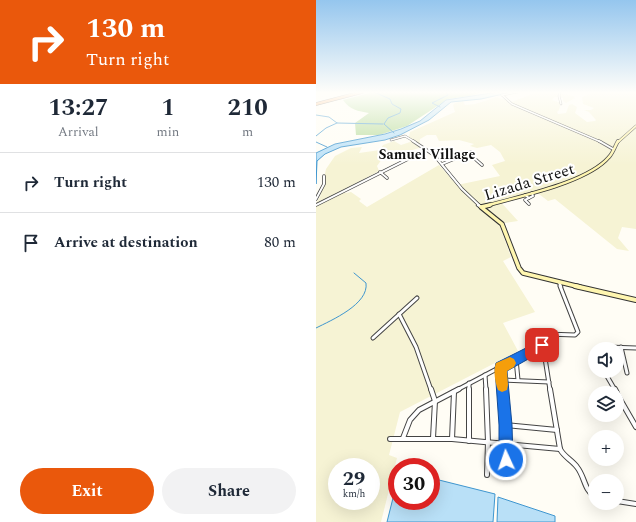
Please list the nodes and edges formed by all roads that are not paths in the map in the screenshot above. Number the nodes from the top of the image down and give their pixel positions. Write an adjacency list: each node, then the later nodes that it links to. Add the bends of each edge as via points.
1 (541, 116): 4 (street)
2 (636, 126): 4 (street, Lizada Street, via 621,138)
3 (391, 140): 5 (street, via 405,136)
4 (613, 149): 11 (street, Lizada Street, via 610,157 592,172)
5 (426, 150): 6 (street); 8 (street)
6 (442, 164): 7 (street, via 471,152); 17 (street)
7 (482, 165)
8 (380, 172): 10 (street); 16 (street)
9 (324, 176): 14 (street, via 324,184)
10 (387, 178)
11 (532, 193): 12 (street, Lizada Street); 13 (street, via 533,196)
12 (524, 195): 13 (street); 17 (street, Lizada Street)
13 (529, 198): 15 (street, via 525,200)
14 (316, 199)
15 (529, 204)
16 (316, 205)
17 (481, 207): 18 (street, Lizada Street, via 502,224 521,272)
18 (559, 282): 20 (street, Lizada Street); 23 (street, via 578,332 575,335 546,334 542,339)
19 (417, 298): 21 (street)
20 (636, 300)
21 (399, 314): 22 (street); 36 (street, via 416,347)
22 (373, 338)
23 (542, 345): 26 (street); 33 (street)
24 (624, 347): 25 (street)
25 (636, 348)
26 (516, 359): 28 (street); 32 (street)
27 (624, 362): 29 (street)
28 (501, 368): 30 (street); 31 (street)
29 (627, 373)
30 (485, 376): 34 (street); 46 (street)
31 (502, 380): 32 (street); 38 (street)
32 (518, 380): 33 (street)
33 (549, 382): 40 (street)
34 (469, 383): 35 (street); 45 (street)
35 (454, 391): 36 (street); 44 (street)
36 (436, 401): 41 (street, via 414,415 407,424); 42 (street)
37 (624, 406): 39 (street)
38 (505, 425): 40 (street); 47 (street)
39 (636, 427)
40 (557, 430): 48 (street)
41 (403, 438): 42 (street); 43 (street)
42 (433, 438): 44 (street)
43 (390, 439)
44 (452, 439): 45 (street)
45 (469, 441): 46 (street)
46 (488, 442): 47 (street); 50 (street)
47 (505, 443): 48 (street); 49 (street, via 506,460)
48 (560, 449): 51 (street, via 567,460 579,469)
49 (512, 464)
50 (487, 475)
51 (588, 491)
52 (624, 502): 53 (street)
53 (636, 504)

